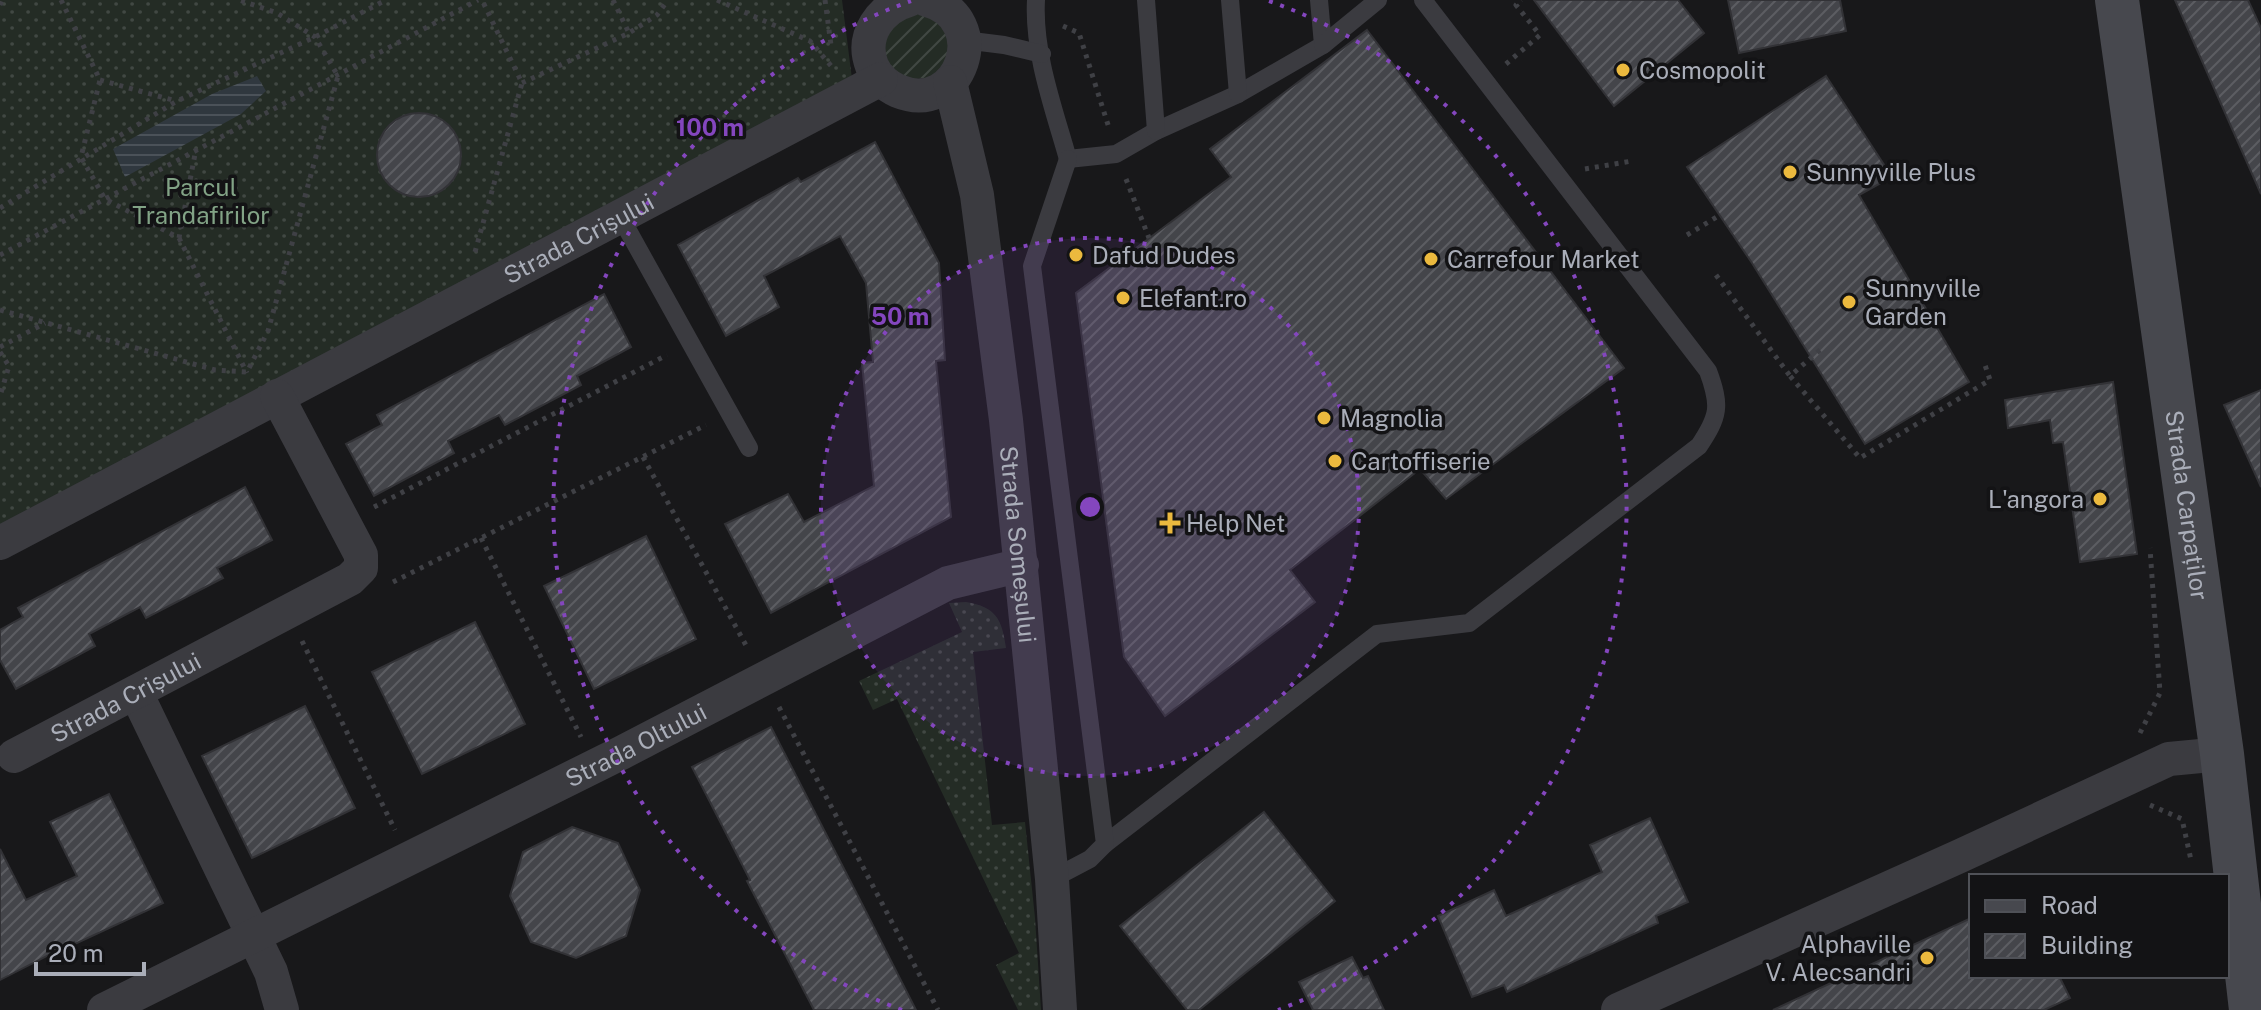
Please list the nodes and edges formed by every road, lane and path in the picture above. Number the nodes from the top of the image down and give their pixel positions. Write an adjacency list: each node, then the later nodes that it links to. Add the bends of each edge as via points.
1 (61, 0): 24 (path)
2 (239, 0): 19 (path, via 277,13)
3 (386, 0): 19 (path)
4 (480, 0): 23 (path); 27 (path)
5 (613, 0): 18 (path)
6 (668, 0): 18 (path, via 657,15)
7 (717, 0): 28 (path, via 810,41)
8 (1146, 0): 31 (lane)
9 (1230, 0): 29 (lane)
10 (1319, 0): 21 (lane)
11 (1378, 0): 21 (lane)
12 (1423, 0): 25 (lane)
13 (2117, 0): 69 (main road, Strada Carpaților)
14 (1517, 2): 25 (path, via 1540,35)
15 (939, 3): 20 (street, via 961,28)
16 (894, 4): 28 (street, via 875,23 870,37 873,66)
17 (1035, 8): 22 (lane); 33 (path, via 1079,33)
18 (629, 33): 27 (path)
19 (315, 37): 23 (path); 30 (path)
20 (964, 40): 22 (lane); 26 (street, via 962,64)
21 (1323, 45): 29 (lane)
22 (1042, 54): 35 (lane)
23 (338, 76): 32 (path); 54 (path, via 268,331)
24 (100, 80): 30 (path); 34 (path)
25 (1485, 81): 37 (lane)
26 (950, 82): 28 (street, via 922,95); 64 (street, Strada Someșului, via 977,195)
27 (522, 83): 46 (path)
28 (868, 86): 41 (street, Strada Crișului)
29 (1238, 94): 31 (lane)
30 (177, 101): 34 (path)
31 (1156, 131): 33 (lane)
32 (197, 148): 38 (path); 43 (path)
33 (1116, 154): 35 (lane); 44 (path)
34 (81, 157): 38 (path); 39 (path)
35 (1068, 159): 73 (lane, via 1032,266)
36 (1632, 161): 37 (path)
37 (1556, 173): 73 (lane, via 1708,371 1717,396 1716,420 1699,446 1469,623 1377,634)
38 (105, 199): 43 (path); 45 (path)
39 (0, 208)
40 (1720, 215): 42 (path)
41 (621, 218): 50 (lane); 56 (street, Strada Crișului)
42 (1687, 235)
43 (179, 238): 54 (path)
44 (1149, 238)
45 (0, 255)
46 (472, 265)
47 (1716, 275): 55 (path)
48 (0, 310): 49 (path)
49 (45, 323): 51 (path); 54 (path, via 215,370)
50 (689, 343): 58 (lane); 61 (path)
51 (0, 349): 57 (path, via 9,366)
52 (1820, 350): 55 (path)
53 (1984, 362): 55 (path, via 1990,380 1860,458)
54 (247, 372): 56 (path)
55 (1790, 376)
56 (264, 389): 61 (street); 63 (street, Strada Crișului)
57 (0, 396)
58 (729, 414): 59 (lane); 60 (path)
59 (749, 448)
60 (643, 457): 62 (path); 67 (path)
61 (345, 523): 65 (street, via 361,555)
62 (481, 538): 65 (path, via 374,592); 71 (path)
63 (0, 543)
64 (1022, 565): 67 (street, Strada Oltului, via 948,583); 76 (street, Strada Someșului)
65 (361, 568): 66 (street, Strada Crișului)
66 (288, 612): 68 (street, Strada Crișului); 74 (path)
67 (764, 679): 71 (street, Strada Oltului); 80 (path)
68 (136, 693): 70 (street, Strada Crișului); 77 (street)
69 (2222, 754): 72 (street, via 2169,759); 83 (main road, Strada Carpaților)
70 (14, 756)
71 (596, 766): 74 (street, Strada Oltului)
72 (2142, 771): 75 (path, via 2150,806 2182,819); 82 (street)
73 (1105, 844): 76 (lane, via 1090,859)
74 (409, 858): 77 (street, Strada Oltului)
75 (2191, 865)
76 (1052, 879): 81 (street, Strada Someșului)
77 (252, 936): 78 (street, Strada Oltului); 79 (street, via 271,972)
78 (104, 1010)
79 (282, 1010)
80 (938, 1010)
81 (1060, 1010)
82 (1618, 1010)
83 (2251, 1010)

